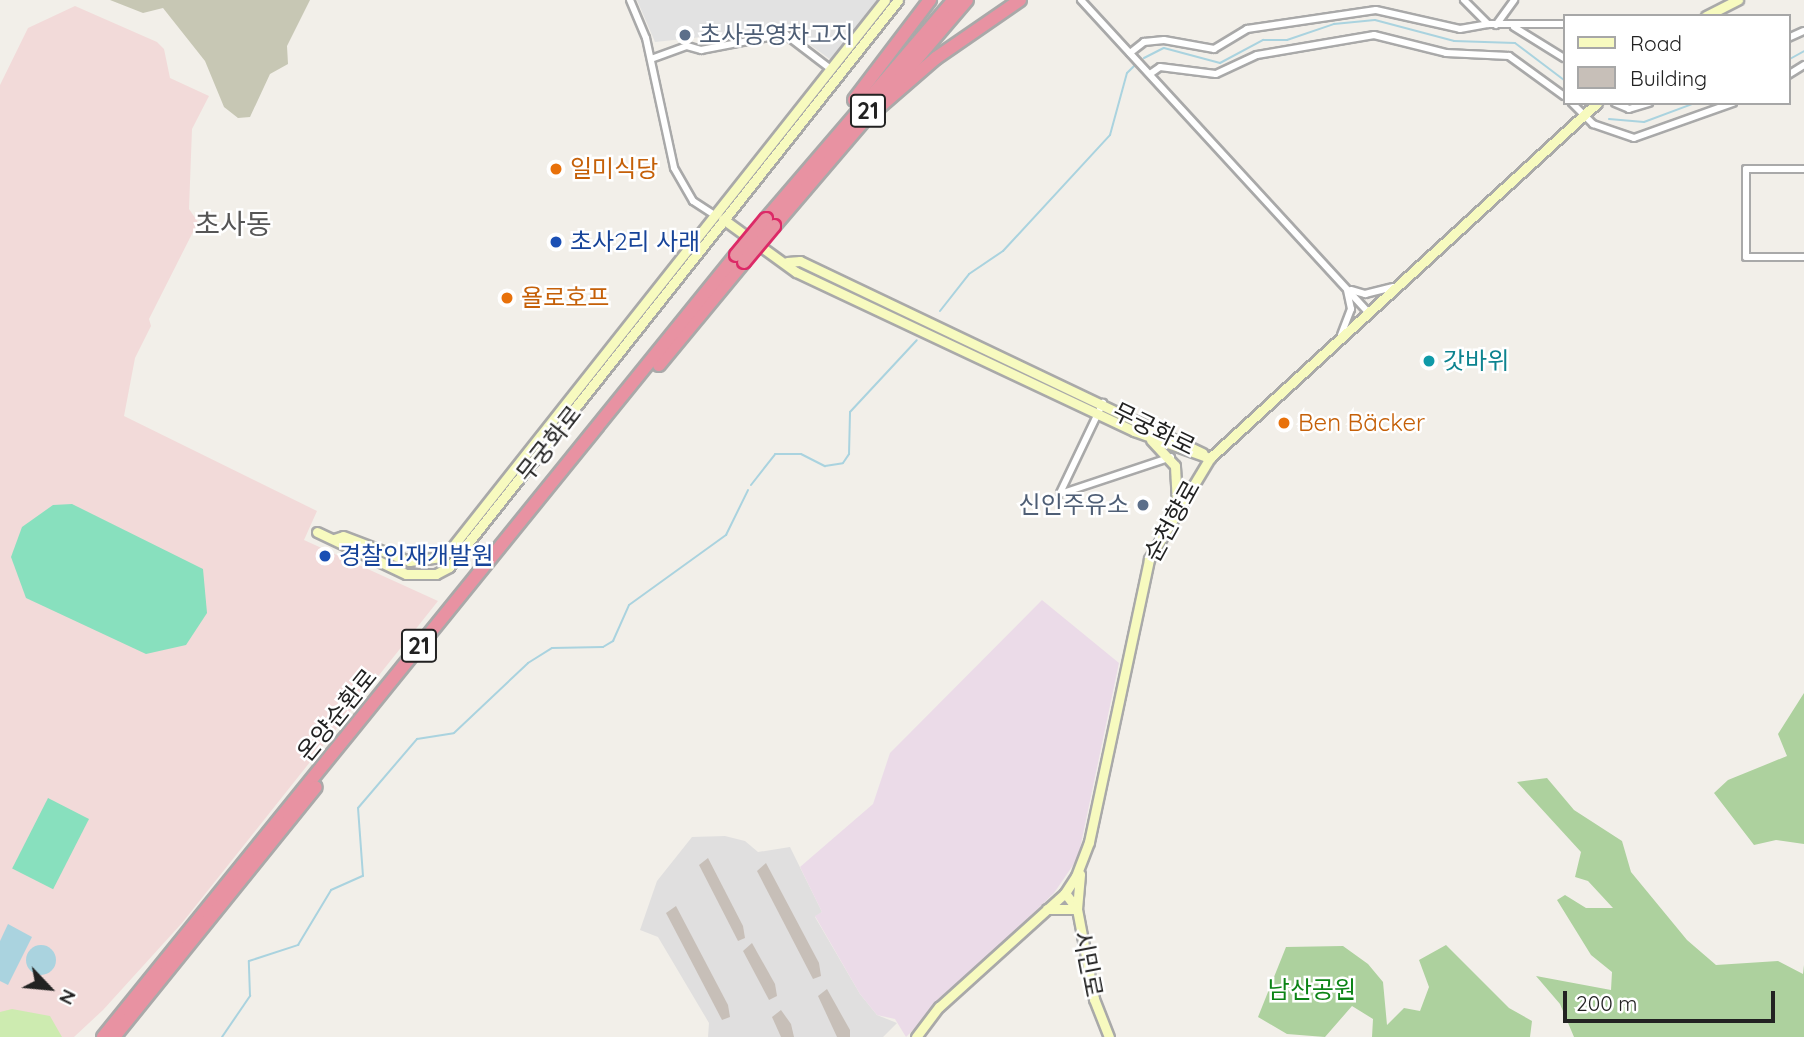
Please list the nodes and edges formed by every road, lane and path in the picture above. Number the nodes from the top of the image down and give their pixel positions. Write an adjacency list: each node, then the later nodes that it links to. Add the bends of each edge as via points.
1 (630, 0): 18 (street)
2 (886, 0): 19 (street)
3 (898, 0): 32 (street)
4 (930, 0): 29 (highway)
5 (954, 0): 29 (highway, 21)
6 (967, 0): 28 (highway, 21)
7 (1020, 0): 28 (highway, via 936,58)
8 (1081, 0): 16 (street)
9 (1464, 0): 14 (street)
10 (1514, 0): 14 (street)
11 (1738, 0): 12 (street)
12 (1710, 14)
13 (1562, 24): 15 (street)
14 (1492, 25): 15 (street); 16 (street, via 1460,29 1376,10 1247,29 1214,49 1164,40 1144,42)
15 (1514, 27): 17 (street)
16 (1130, 53): 20 (street)
17 (1562, 57)
18 (651, 59): 19 (street, via 687,46 701,50 785,34); 31 (street, via 674,168 693,201)
19 (832, 70): 31 (street)
20 (1150, 75): 21 (street, via 1160,67 1216,74 1256,55 1374,35 1446,53 1508,56); 38 (street)
21 (1562, 95)
22 (1574, 105): 27 (street)
23 (1595, 105): 27 (street, 순천향로)
24 (1622, 105): 25 (street, via 1637,109)
25 (1645, 105)
26 (1728, 105): 27 (street, via 1646,138 1611,134)
27 (1584, 115): 37 (street, 순천향로)
28 (856, 125): 33 (highway, 21)
29 (828, 141): 33 (highway, 21)
30 (1804, 169): 34 (street, via 1746,169 1746,257)
31 (718, 217): 32 (street, 무궁화로); 48 (street, 무궁화로, via 440,557 409,561 343,536)
32 (728, 221): 36 (street, 무궁화로); 48 (street, 무궁화로, via 450,567 416,577 339,547)
33 (770, 223): 35 (highway, 21, bridge)
34 (1804, 257)
35 (740, 259): 53 (highway, 온양순환로 / 21); 54 (highway, 온양순환로 / 21)
36 (787, 262): 41 (street, 무궁화로, via 800,261); 42 (street, 무궁화로, via 796,272)
37 (1393, 287): 38 (street, via 1365,294); 39 (street, 순천향로)
38 (1347, 288): 39 (street); 40 (street, via 1351,309)
39 (1367, 311): 40 (street, 순천향로)
40 (1341, 335): 45 (street, 순천향로)
41 (1102, 403): 42 (street); 45 (street, 무궁화로)
42 (1097, 414): 43 (street, 무궁화로); 44 (street, via 1060,494)
43 (1134, 431): 44 (street); 45 (street, 무궁화로)
44 (1171, 457): 46 (street, via 1179,477)
45 (1210, 458): 46 (street, 순천향로)
46 (1175, 509): 49 (street, 순천향로, via 1149,559 1138,595)
47 (317, 531): 48 (street, 무궁화로)
48 (334, 539)
49 (1081, 865): 50 (street, 순천향로); 52 (street)
50 (1065, 893): 51 (street, 순천향로); 52 (street, 시민로)
51 (1045, 909): 52 (street); 55 (street, 순천향로, via 939,1007)
52 (1077, 909): 56 (street, 시민로, via 1094,999)
53 (103, 1037)
54 (114, 1037)
55 (916, 1037)
56 (1109, 1037)

